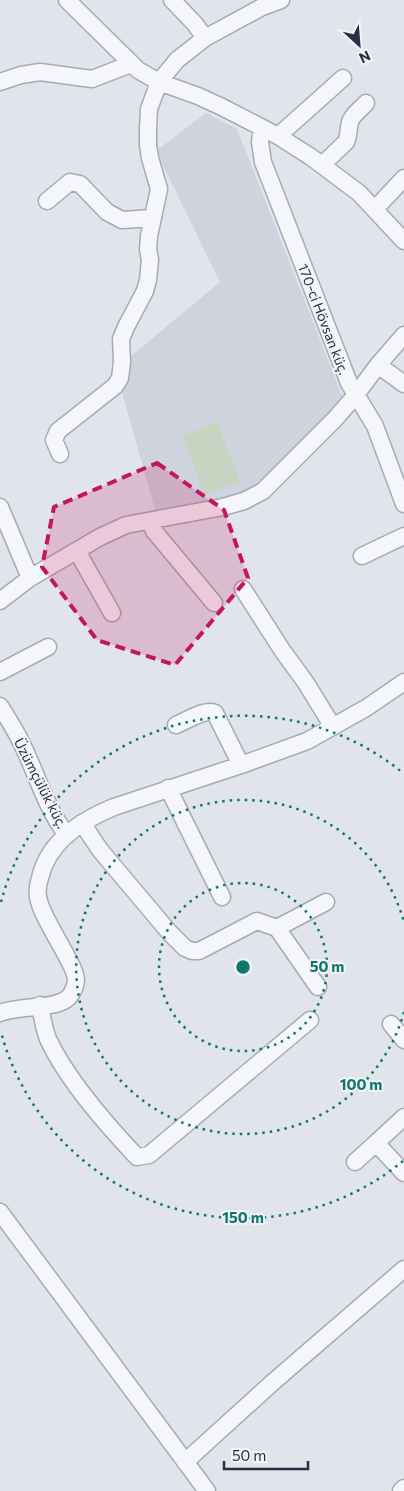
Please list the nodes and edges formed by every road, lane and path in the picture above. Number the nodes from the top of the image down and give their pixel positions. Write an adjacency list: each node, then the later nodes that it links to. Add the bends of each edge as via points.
1 (67, 0): 6 (street)
2 (172, 0): 5 (street)
3 (281, 0): 4 (street)
4 (261, 4): 5 (street)
5 (205, 38): 9 (street, via 177,60)
6 (131, 64): 7 (street, via 92,79 40,72); 9 (street)
7 (2, 77)
8 (343, 78): 12 (street)
9 (159, 82): 11 (street, via 205,99); 17 (street, via 149,109 148,128 150,158 159,189)
10 (366, 104): 13 (street, via 352,117 346,142)
11 (262, 128): 12 (street); 22 (street, 170-ci Hövsan küç., via 263,162)
12 (278, 136): 13 (street)
13 (322, 165): 16 (street)
14 (404, 178): 16 (street)
15 (47, 201): 17 (street, via 70,182 80,184 108,212 122,220)
16 (376, 209): 18 (street)
17 (152, 218): 23 (street, via 148,280 121,339 120,378 115,386 58,430 54,440)
18 (404, 241)
19 (404, 334): 20 (street)
20 (378, 365): 21 (street); 22 (street)
21 (404, 384)
22 (356, 396): 24 (street, 170-ci Hövsan küç., via 375,426); 26 (street, via 263,491 223,507)
23 (60, 454)
24 (404, 504)
25 (0, 507): 30 (street)
26 (150, 521): 28 (street, via 126,525); 33 (street, via 154,531)
27 (404, 536): 29 (street)
28 (77, 551): 30 (street); 34 (street)
29 (362, 556)
30 (30, 578): 32 (street)
31 (243, 589): 40 (street)
32 (0, 601)
33 (214, 602)
34 (112, 613)
35 (48, 647): 36 (street)
36 (0, 672)
37 (404, 682): 40 (street)
38 (0, 706): 44 (street, Üzümçülük küç.)
39 (176, 725): 41 (street, via 204,713 215,713)
40 (333, 727): 41 (street, via 293,747)
41 (241, 765): 42 (street)
42 (168, 788): 43 (street, via 95,815); 45 (street)
43 (82, 823): 44 (street); 47 (street, via 100,850 185,948 200,951 257,921)
44 (67, 834): 49 (street, via 46,860 38,894 44,913 73,969 75,988 65,1001)
45 (222, 897)
46 (326, 902): 47 (street)
47 (277, 928): 48 (street)
48 (318, 987)
49 (40, 1005): 50 (street); 51 (street, via 48,1038 67,1072 136,1158 149,1155)
50 (0, 1013)
51 (310, 1020)
52 (391, 1024): 53 (street)
53 (404, 1040)
54 (404, 1117): 55 (street)
55 (376, 1143): 56 (street); 57 (street)
56 (355, 1162)
57 (404, 1173)
58 (0, 1212): 60 (street)
59 (404, 1269): 60 (street)
60 (185, 1462): 62 (street)
61 (404, 1488): 63 (street)
62 (207, 1491)
63 (401, 1491)

